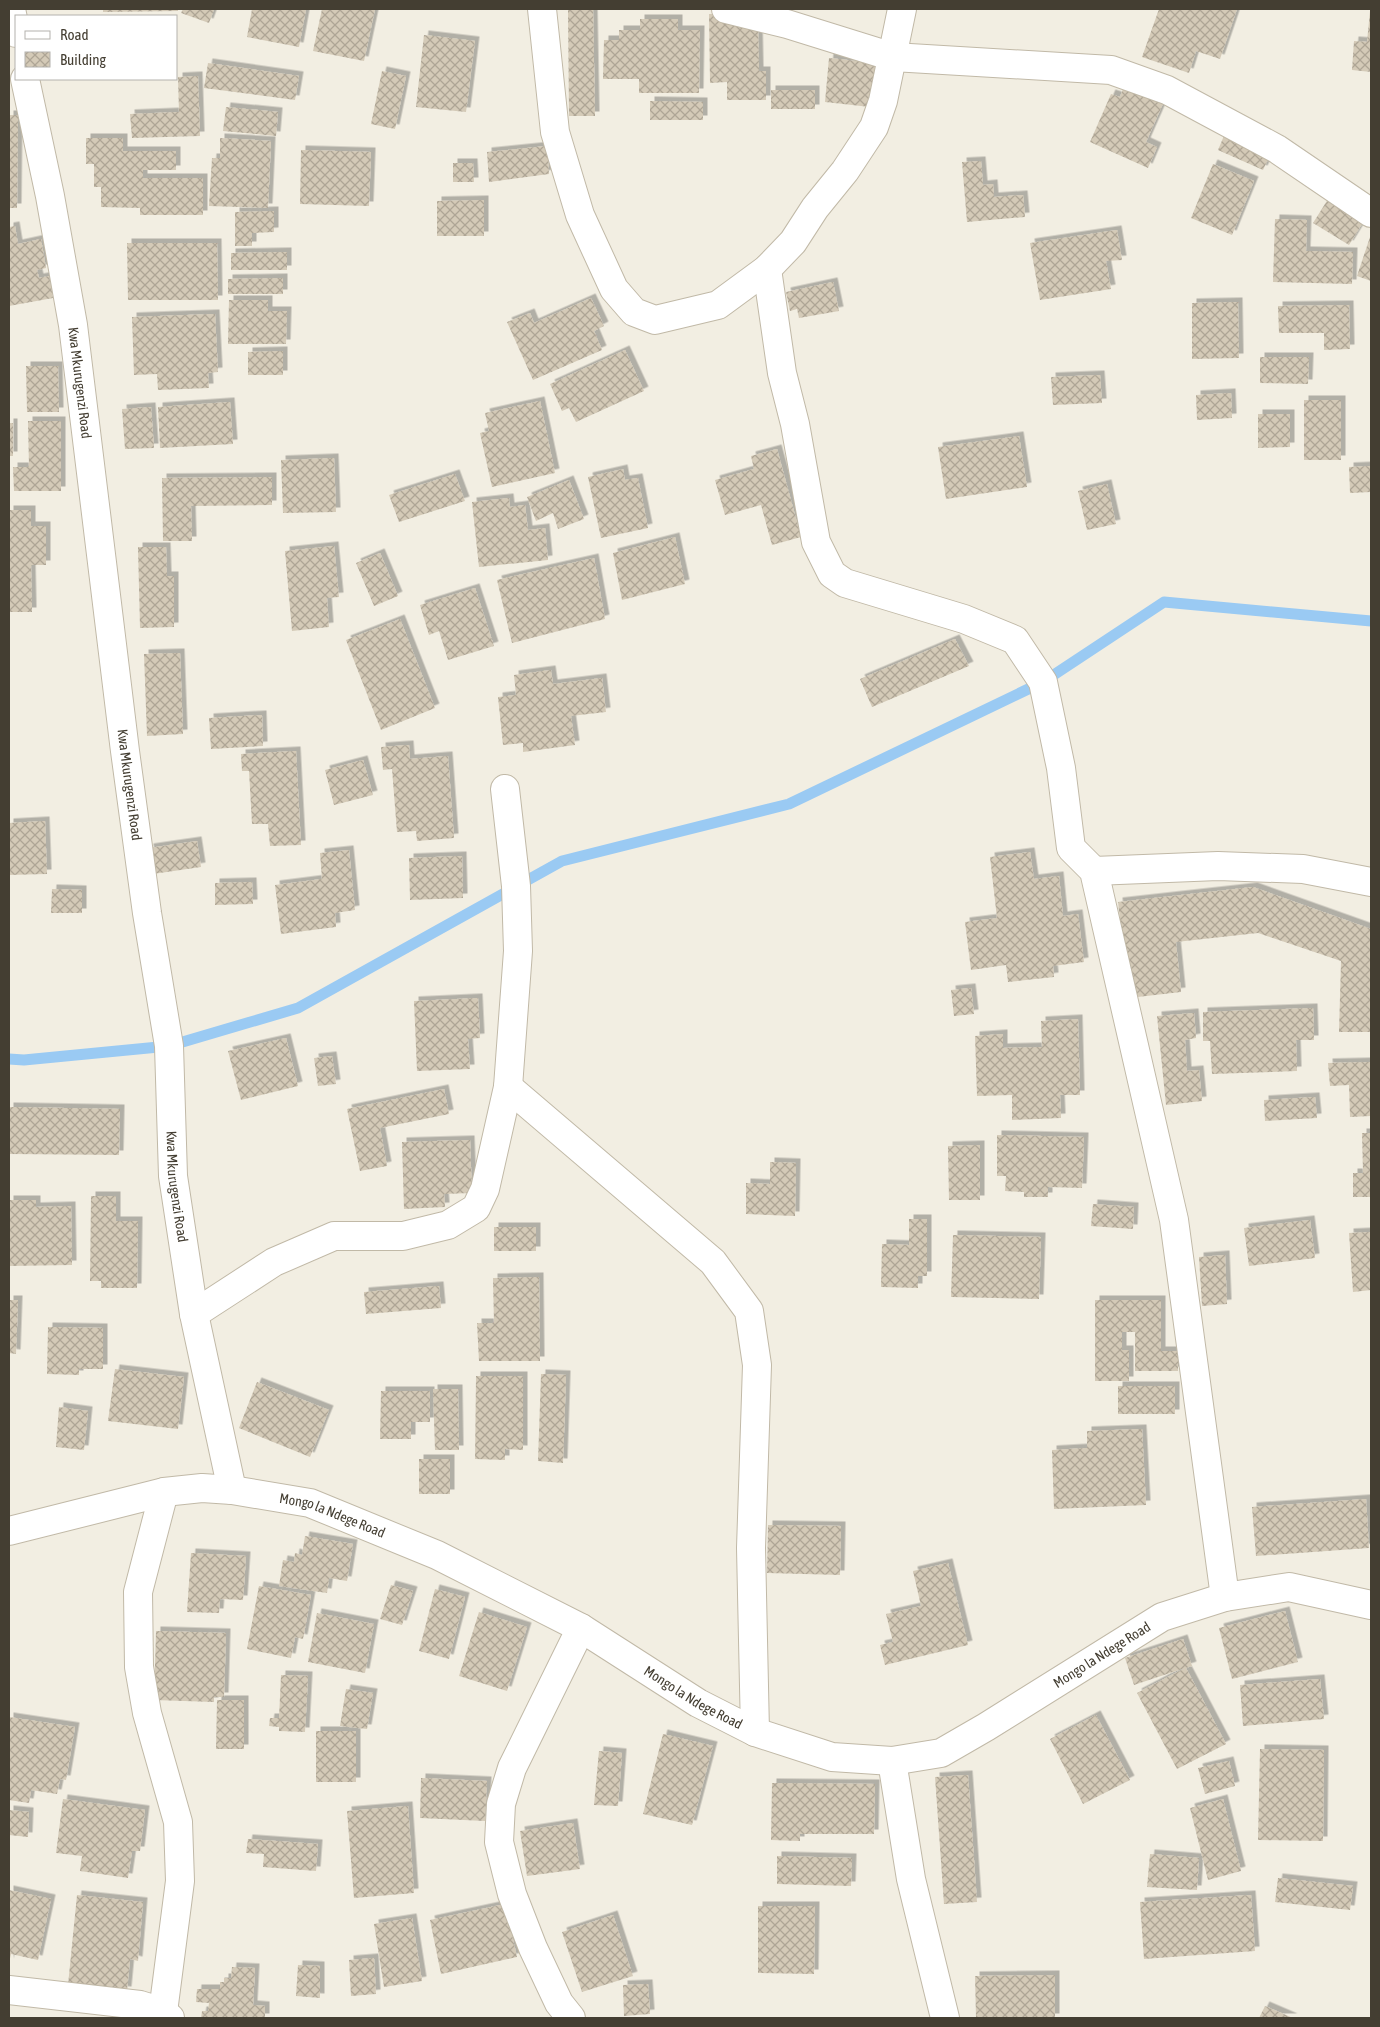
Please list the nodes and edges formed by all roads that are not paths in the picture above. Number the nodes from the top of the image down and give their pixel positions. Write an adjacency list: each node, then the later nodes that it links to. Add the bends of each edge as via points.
1 (12, 9): 5 (street)
2 (542, 9): 9 (street, via 555,132 580,216 614,289 634,312 655,320 718,305)
3 (726, 9): 6 (street)
4 (902, 9): 6 (street)
5 (15, 27)
6 (893, 57): 8 (street, via 1111,70 1167,90 1277,149); 9 (street, via 874,127 793,242)
7 (26, 80): 14 (street, Kwa Mkurugenzi Road, via 73,325 126,761 169,1046 172,1176)
8 (1371, 214)
9 (767, 269): 11 (street, via 782,373 795,424 816,542 832,574 845,584 964,619 1015,640 1043,682 1061,768 1070,848)
10 (505, 789): 13 (street, via 516,886 518,951)
11 (1094, 871): 12 (street, via 1218,866 1303,869); 18 (street, via 1174,1220)
12 (1371, 882)
13 (508, 1087): 14 (street, via 485,1188 476,1208 448,1225 403,1236 334,1236 274,1262); 21 (street, via 713,1262 749,1311 757,1365 751,1548)
14 (194, 1314): 15 (street, Kwa Mkurugenzi Road)
15 (232, 1490): 16 (street, Mongo la Ndege Road, via 202,1488); 20 (street, Mongo la Ndege Road, via 310,1503 437,1554)
16 (164, 1492): 17 (street, Mongo la Ndege Road); 24 (street, via 138,1592 139,1667 147,1713 178,1822 180,1881)
17 (9, 1531)
18 (1225, 1597): 19 (street, Mongo la Ndege Road, via 1289,1587); 22 (street, Mongo la Ndege Road, via 1162,1617 941,1753)
19 (1371, 1605)
20 (581, 1628): 21 (street, Mongo la Ndege Road, via 698,1703); 25 (street, via 512,1768 501,1804 499,1842 512,1894 533,1948 559,2003)
21 (755, 1732): 22 (street, Mongo la Ndege Road, via 832,1757)
22 (892, 1761): 26 (street, via 911,1879)
23 (9, 1990): 24 (street, via 140,2005)
24 (167, 2015)
25 (570, 2018)
26 (945, 2018)

